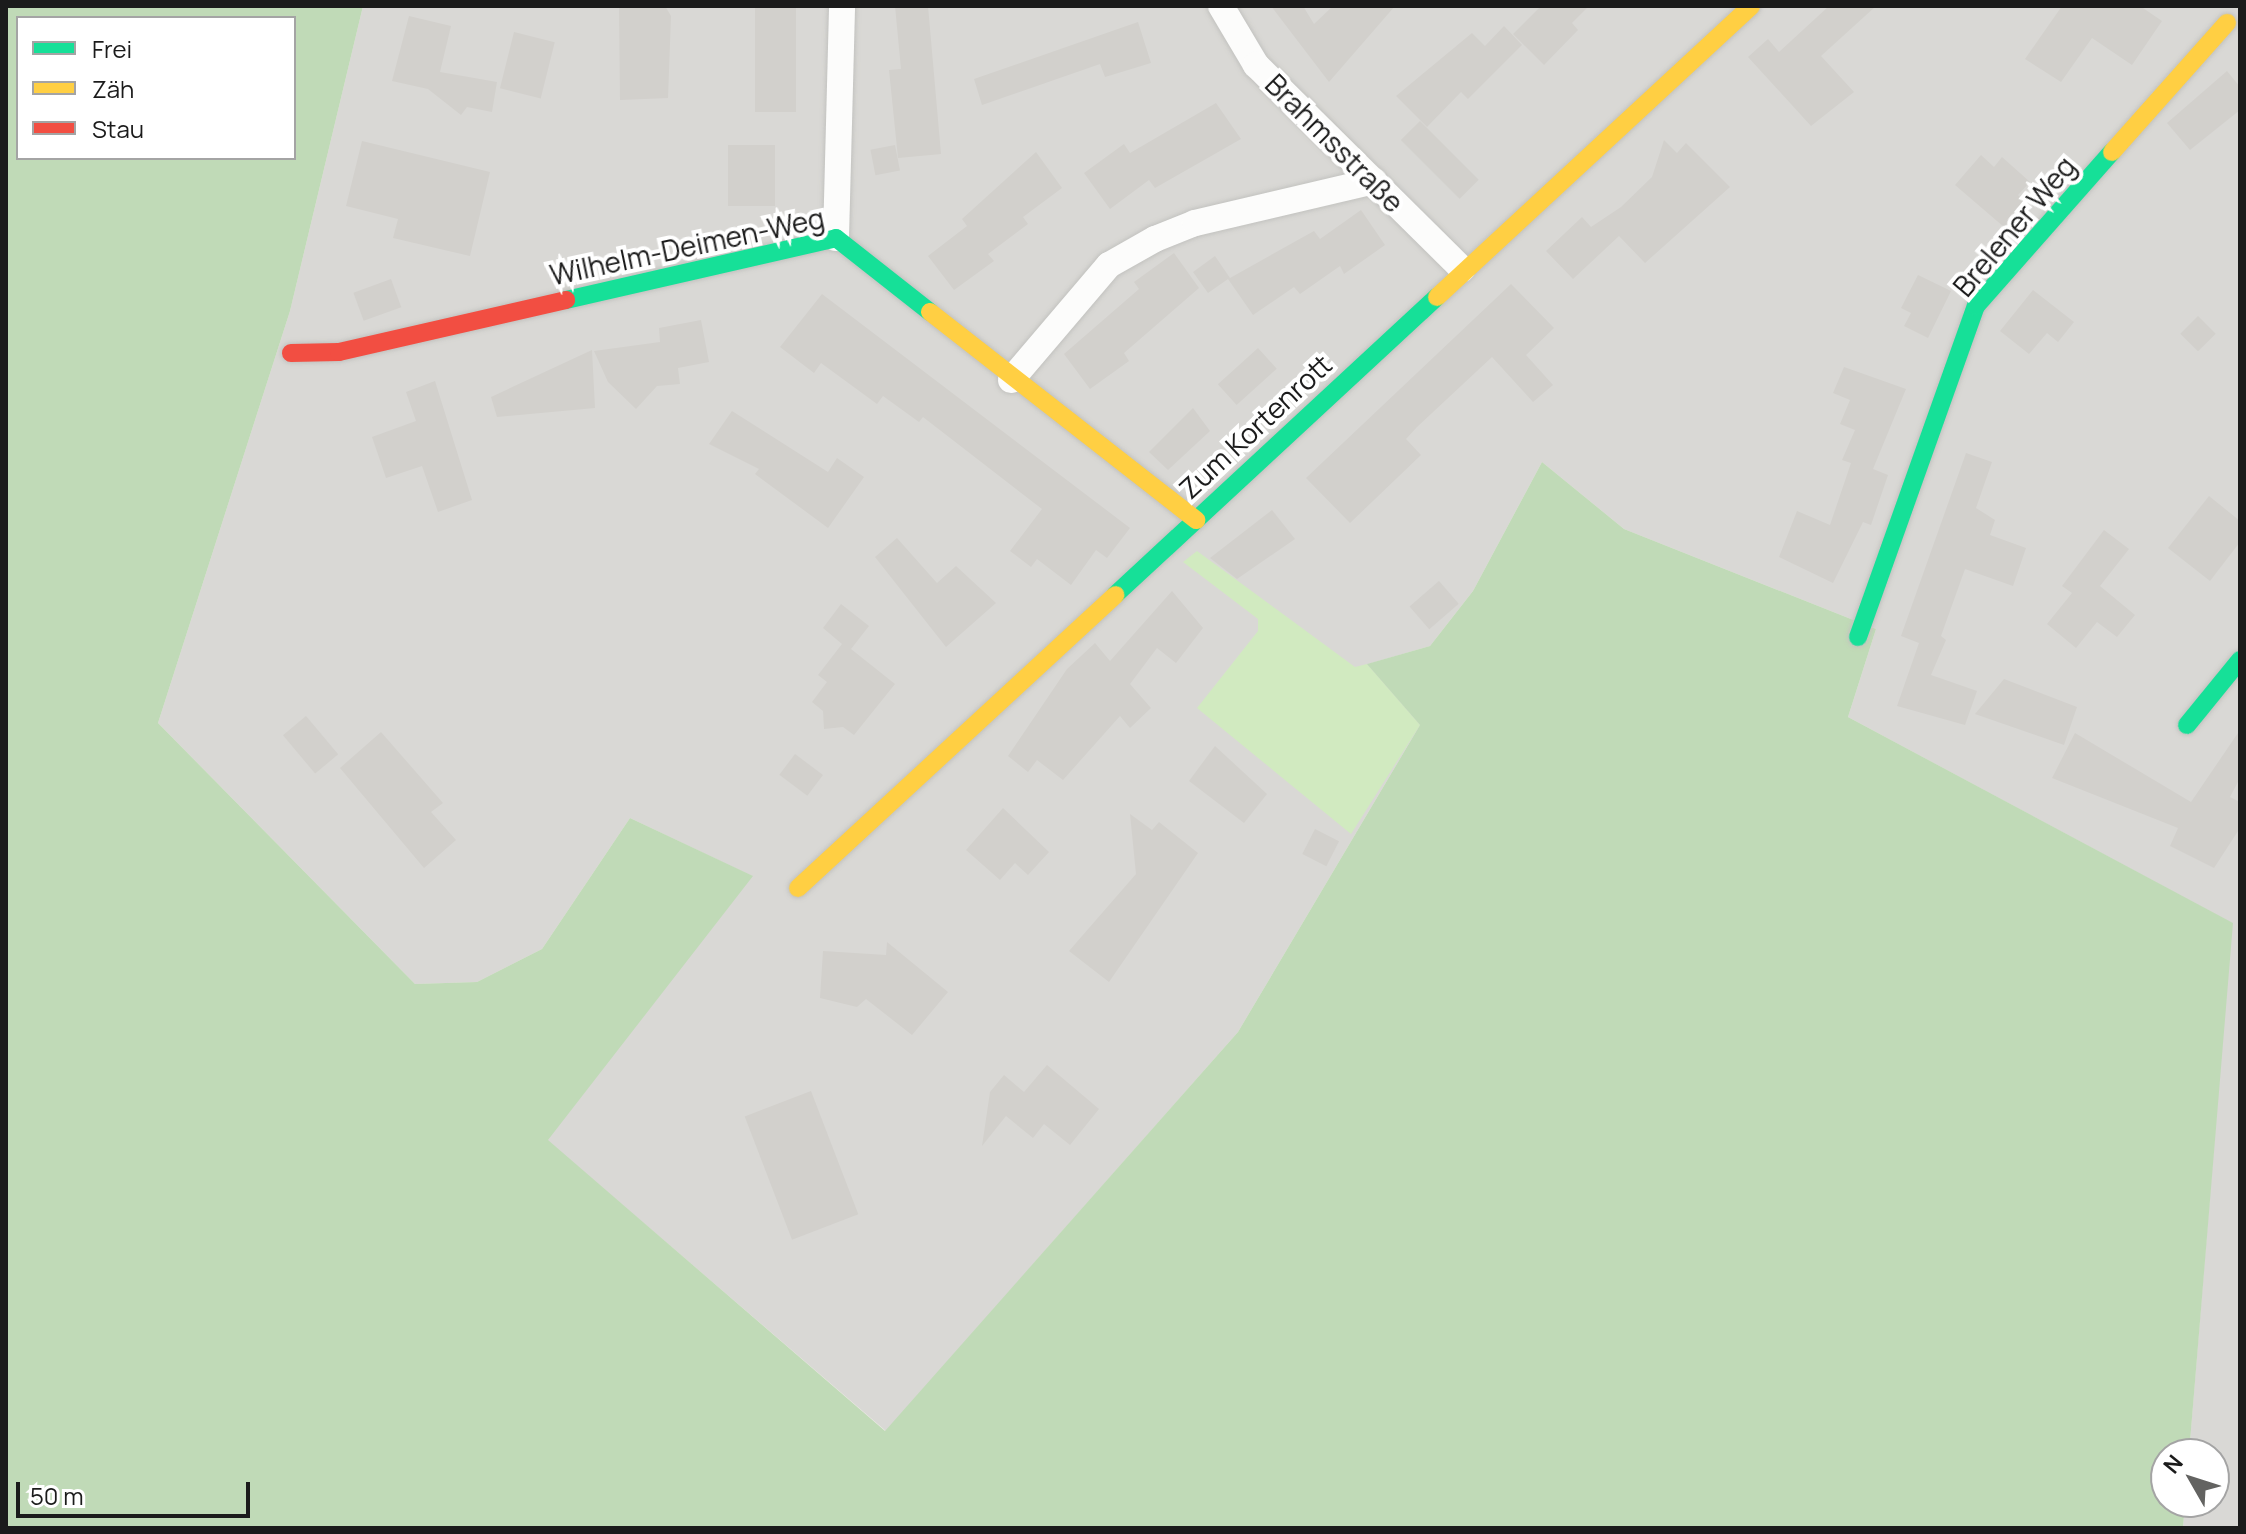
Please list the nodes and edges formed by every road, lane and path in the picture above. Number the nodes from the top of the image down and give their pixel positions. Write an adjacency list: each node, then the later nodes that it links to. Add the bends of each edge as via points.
1 (842, 6): 6 (street)
2 (1221, 6): 5 (street, Brahmsstraße, via 1256,65)
3 (1751, 6): 7 (street, Zum Kortenrott)
4 (2227, 22): 11 (street, Brelener Weg, via 1976,306)
5 (1374, 181): 7 (street, Brahmsstraße); 9 (street, via 1195,223 1155,239 1109,265)
6 (836, 238): 8 (street, Wilhelm-Deimen-Weg, via 339,352); 9 (street, Wilhelm-Deimen-Weg)
7 (1462, 269): 10 (street, Zum Kortenrott)
8 (291, 353)
9 (1011, 380): 10 (street, Wilhelm-Deimen-Weg)
10 (1196, 520): 14 (street, Zum Kortenrott)
11 (1858, 637)
12 (2240, 660): 13 (street)
13 (2187, 725)
14 (798, 888)

